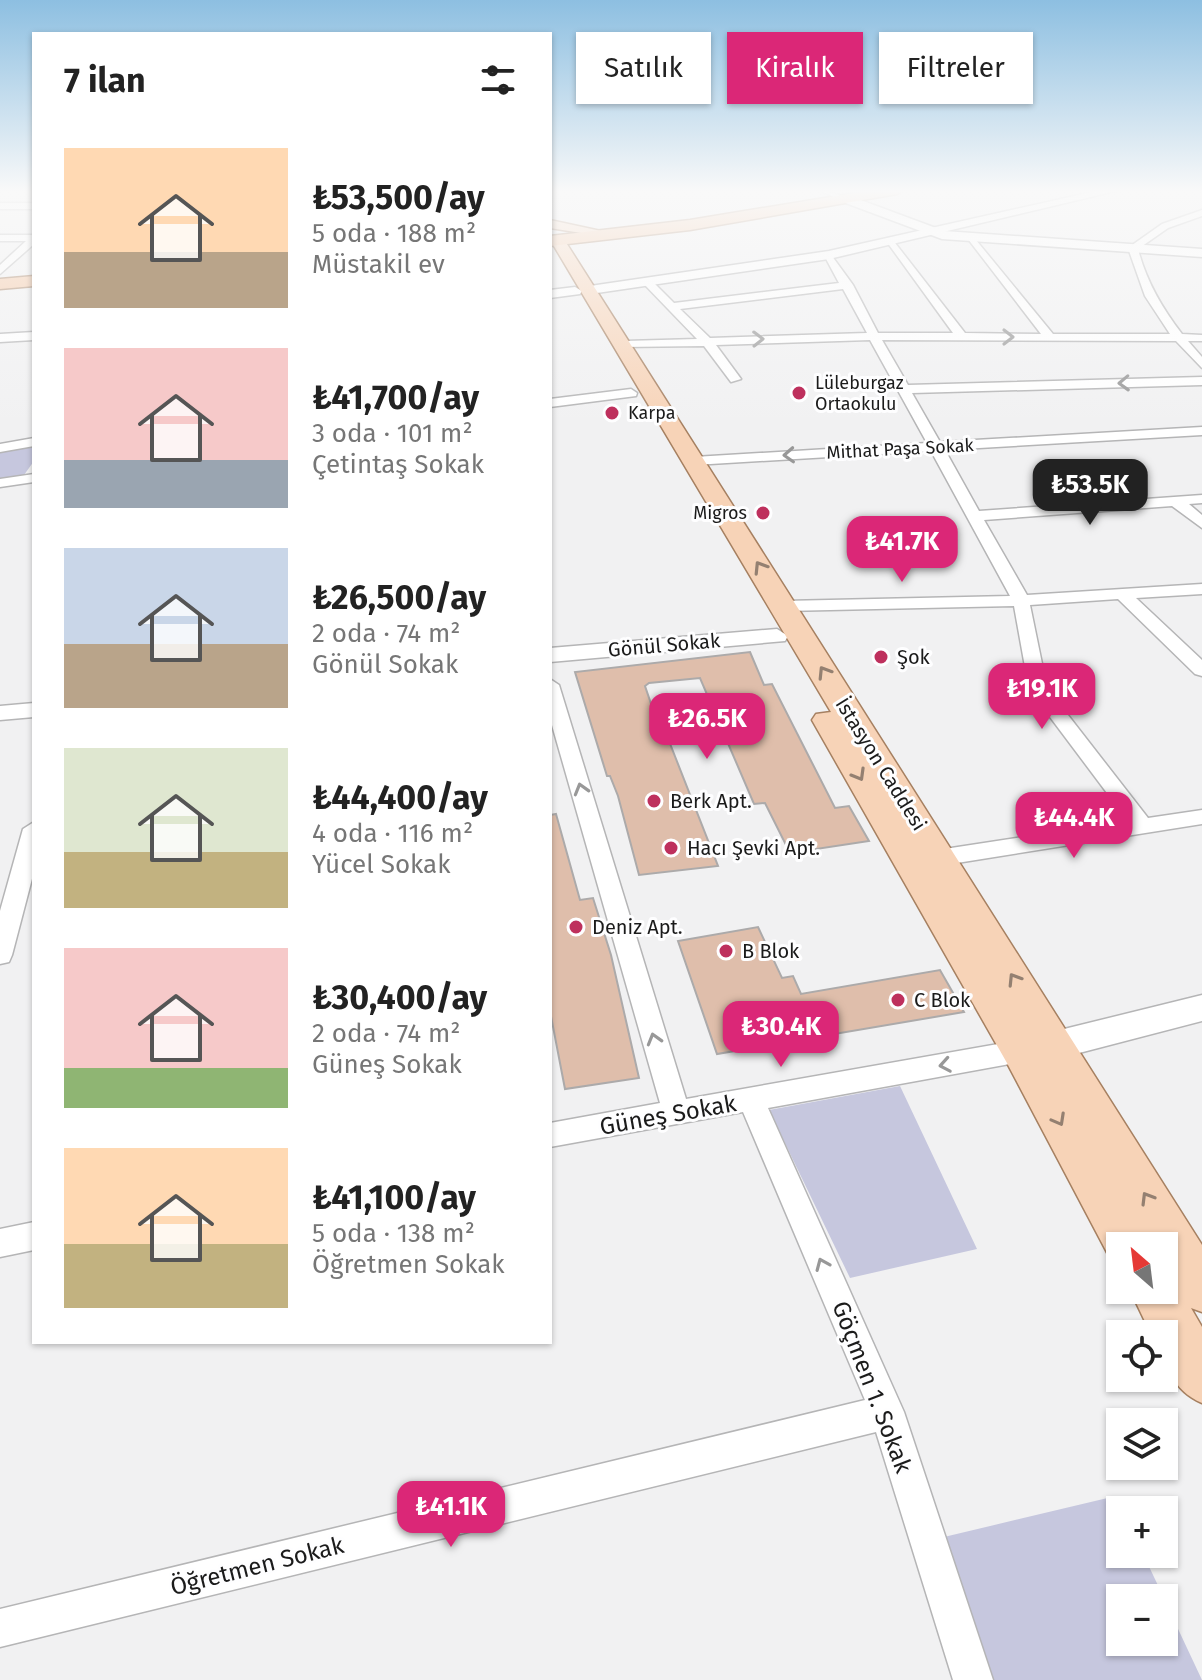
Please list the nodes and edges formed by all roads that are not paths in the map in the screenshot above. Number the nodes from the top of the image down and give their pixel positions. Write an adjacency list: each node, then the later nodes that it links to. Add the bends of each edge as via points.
1 (569, 268): 13 (main road, İstasyon Caddesi)
2 (742, 268): 10 (street)
3 (837, 268): 12 (street)
4 (911, 268): 18 (street)
5 (996, 268): 19 (street)
6 (1140, 268): 21 (street)
7 (0, 278): 8 (highway)
8 (32, 278)
9 (32, 278): 11 (highway)
10 (648, 283): 13 (street); 15 (street)
11 (0, 284)
12 (848, 285): 15 (street); 17 (street)
13 (582, 291): 14 (street); 24 (main road, İstasyon Caddesi)
14 (552, 294)
15 (674, 306): 23 (street)
16 (32, 336): 20 (street)
17 (874, 336): 18 (street); 23 (street, one-way to 17); 28 (street)
18 (962, 337): 19 (street, one-way to 19)
19 (1050, 337): 21 (street)
20 (0, 338)
21 (1177, 338): 22 (street); 25 (street)
22 (1202, 338)
23 (706, 340): 24 (street); 26 (street)
24 (615, 346): 29 (main road, İstasyon Caddesi)
25 (1202, 364)
26 (735, 379)
27 (1202, 381): 28 (street, one-way to 28)
28 (904, 389): 33 (street)
29 (642, 392): 30 (street); 35 (main road, İstasyon Caddesi)
30 (552, 403)
31 (1202, 431): 33 (street, Mithat Paşa Sokak)
32 (32, 442): 34 (street)
33 (936, 446): 35 (street, Mithat Paşa Sokak, one-way to 35); 40 (street)
34 (0, 448)
35 (685, 461): 45 (main road, İstasyon Caddesi)
36 (32, 476): 37 (street)
37 (0, 483)
38 (1202, 499): 39 (street)
39 (1176, 501): 40 (street); 41 (street)
40 (974, 516): 44 (street)
41 (1202, 523)
42 (1202, 589): 43 (street)
43 (1122, 594): 44 (street); 47 (street)
44 (1021, 600): 45 (street); 52 (street, via 1038,689)
45 (787, 625): 46 (street, Gönül Sokak); 54 (main road, İstasyon Caddesi)
46 (552, 655)
47 (1202, 670)
48 (552, 692): 59 (street, one-way to 48)
49 (32, 710): 50 (street)
50 (0, 713)
51 (1202, 817): 52 (street)
52 (1143, 826): 54 (street)
53 (32, 836): 55 (street)
54 (924, 860): 57 (main road, İstasyon Caddesi)
55 (0, 955)
56 (1202, 1008): 57 (street)
57 (1038, 1048): 58 (street, Güneş Sokak, one-way to 58); 61 (main road, İstasyon Caddesi, one-way to 61); 64 (main road, İstasyon Caddesi, one-way to 57)
58 (751, 1100): 59 (street, Güneş Sokak); 67 (street, Göçmen 1. Sokak, one-way to 58)
59 (677, 1114): 60 (street, Güneş Sokak)
60 (552, 1135)
61 (1123, 1232)
62 (32, 1236): 63 (street)
63 (0, 1243)
64 (1202, 1289)
65 (1162, 1304): 66 (main road)
66 (1202, 1377)
67 (887, 1412): 68 (street, Öğretmen Sokak); 69 (street, Göçmen 1. Sokak)
68 (0, 1628)
69 (973, 1680)

